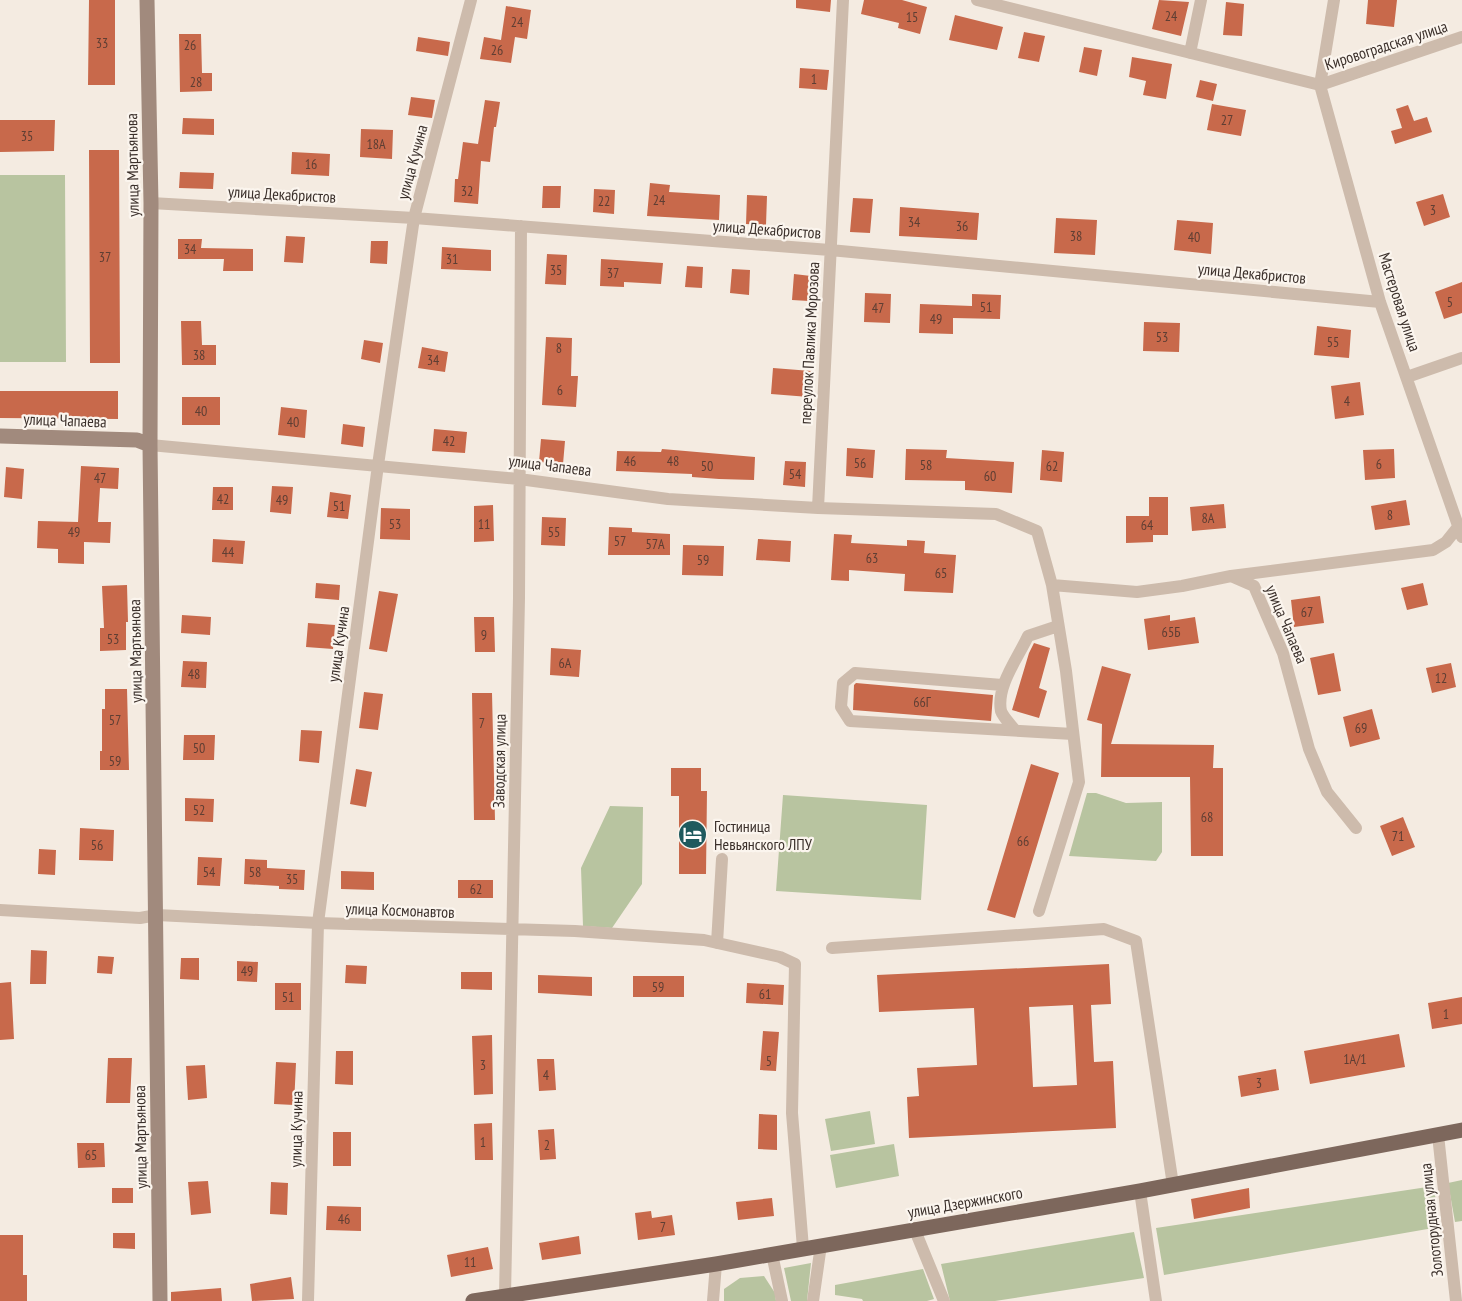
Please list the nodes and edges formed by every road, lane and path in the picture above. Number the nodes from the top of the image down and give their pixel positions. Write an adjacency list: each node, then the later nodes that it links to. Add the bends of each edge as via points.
1 (147, 0): 10 (main road, улица Мартьянова)
2 (471, 0): 11 (street, улица Кучина)
3 (843, 0): 13 (street, переулок Павлика Морозова)
4 (977, 0): 8 (street, Кировоградская улица)
5 (1201, 0): 8 (street)
6 (1334, 0): 9 (street, Кировоградская улица)
7 (1462, 37): 9 (street, Кировоградская улица)
8 (1190, 53): 9 (street, Кировоградская улица)
9 (1320, 85): 14 (street, Мастеровая улица)
10 (151, 203): 11 (street, улица Декабристов); 18 (main road, улица Мартьянова)
11 (414, 218): 12 (street, улица Декабристов); 19 (street, улица Кучина)
12 (521, 226): 13 (street, улица Декабристов); 20 (street, Заводская улица)
13 (830, 250): 14 (street, улица Декабристов); 21 (street, переулок Павлика Морозова)
14 (1380, 302): 16 (street, Мастеровая улица)
15 (1462, 358): 16 (street)
16 (1407, 376): 22 (street, Мастеровая улица)
17 (0, 436): 18 (main road, улица Чапаева, via 137,440)
18 (150, 445): 19 (street, улица Чапаева); 33 (main road, улица Мартьянова)
19 (378, 465): 20 (street, улица Чапаева); 34 (street, улица Кучина)
20 (519, 479): 21 (street, улица Чапаева, via 668,499); 35 (street, Заводская улица)
21 (818, 508): 24 (street, улица Чапаева, via 996,514 1037,531)
22 (1460, 532): 23 (street, Мастеровая улица, via 1433,550)
23 (1232, 576): 24 (street, via 1137,592); 29 (street, улица Чапаева, via 1254,586 1283,653 1314,760 1328,792)
24 (1052, 585): 25 (street, улица Чапаева)
25 (1058, 626): 26 (street, via 1028,636); 28 (street, улица Чапаева)
26 (1002, 685): 27 (street, via 1001,713); 27 (street, via 855,674 843,683 842,707 850,721)
27 (1015, 730): 28 (street)
28 (1073, 734): 32 (street, улица Чапаева, via 1079,782)
29 (1356, 828)
30 (722, 859): 36 (street)
31 (0, 910): 33 (street, улица Космонавтов, via 140,918)
32 (1039, 911)
33 (157, 915): 34 (street, улица Космонавтов); 48 (main road, улица Мартьянова)
34 (318, 924): 35 (street, улица Космонавтов); 49 (street, улица Кучина)
35 (512, 931): 36 (street, улица Космонавтов); 47 (street, Заводская улица)
36 (717, 943): 44 (street, улица Космонавтов, via 795,964 792,1113)
37 (832, 948): 40 (street, via 1104,929 1136,942)
38 (1462, 1130): 39 (main road, улица Дзержинского)
39 (1438, 1135): 40 (main road, улица Дзержинского); 56 (street, Золоторудная улица)
40 (1173, 1185): 41 (main road, улица Дзержинского)
41 (1140, 1191): 42 (main road, улица Дзержинского); 55 (street)
42 (914, 1228): 43 (main road, улица Дзержинского); 54 (street)
43 (821, 1245): 44 (main road, улица Дзержинского); 53 (street)
44 (803, 1248): 45 (main road, улица Дзержинского)
45 (772, 1254): 46 (main road, улица Дзержинского); 52 (street)
46 (716, 1264): 47 (main road, улица Дзержинского); 51 (street)
47 (505, 1296): 50 (main road, улица Дзержинского)
48 (160, 1301)
49 (308, 1301)
50 (473, 1301)
51 (713, 1301)
52 (782, 1301)
53 (813, 1301)
54 (944, 1301)
55 (1156, 1301)
56 (1456, 1301)

